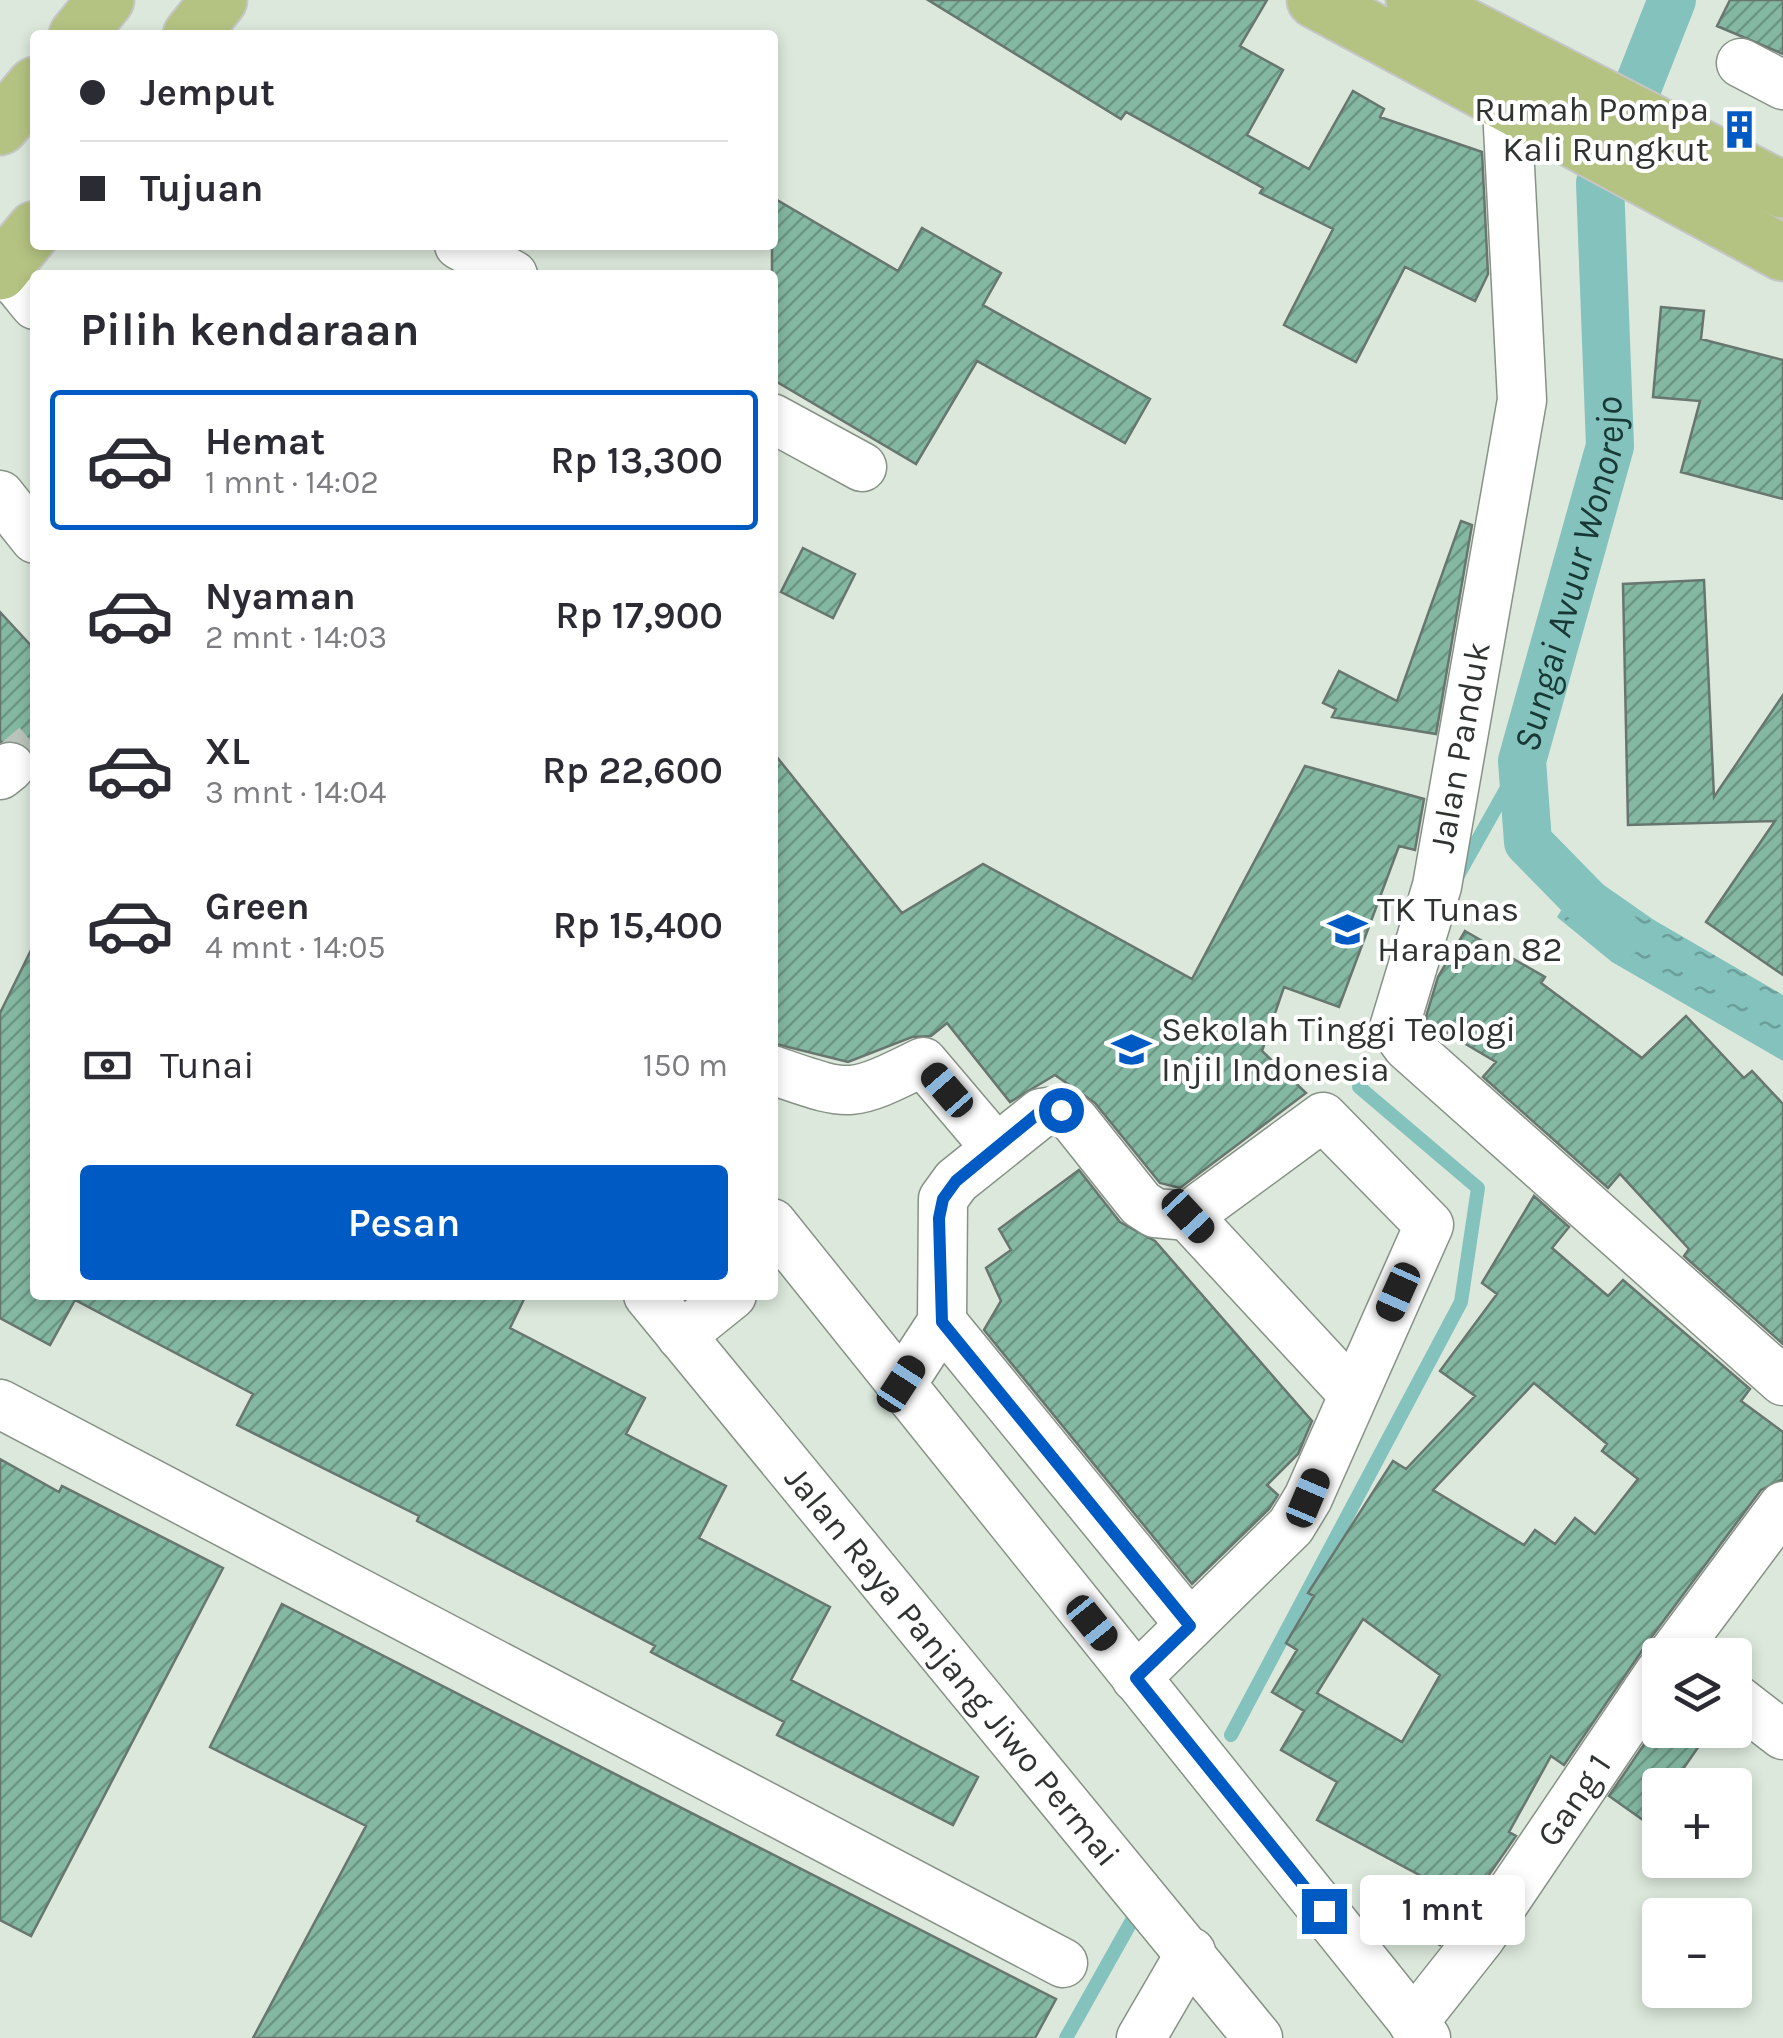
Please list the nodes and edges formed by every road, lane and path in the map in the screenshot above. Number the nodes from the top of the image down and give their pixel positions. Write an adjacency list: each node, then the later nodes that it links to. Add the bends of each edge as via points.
1 (106, 0): 5 (main road)
2 (219, 0): 6 (main road)
3 (1315, 0): 9 (main road)
4 (1414, 0): 9 (main road)
5 (80, 30)
6 (194, 30)
7 (1741, 62): 8 (street)
8 (1783, 85)
9 (1527, 90): 12 (main road, via 1685,139); 14 (main road, via 1656,188); 26 (street, Jalan Panduk, via 1522,400 1437,886 1394,1028)
10 (30, 91): 11 (main road)
11 (0, 127)
12 (1783, 190)
13 (467, 250): 15 (street)
14 (1783, 254)
15 (504, 270)
16 (778, 421): 17 (street)
17 (862, 467)
18 (778, 1072): 19 (street, via 845,1092 865,1090 922,1062)
19 (996, 1148): 20 (street, via 1040,1112 1061,1110 1141,1204 1155,1214); 24 (street, via 943,1199)
20 (1188, 1216): 28 (street); 28 (street, via 1322,1117 1429,1225)
21 (779, 1244): 27 (street)
22 (652, 1300): 25 (street, Jalan Raya Panjang Jiwo Permai)
23 (726, 1300): 25 (street)
24 (942, 1322): 27 (street); 31 (street)
25 (682, 1336): 37 (street, Jalan Raya Panjang Jiwo Permai)
26 (1783, 1382)
27 (901, 1384): 33 (street)
28 (1352, 1393): 31 (street, via 1291,1526)
29 (0, 1404): 38 (street)
30 (1783, 1506): 32 (street, Gang 1)
31 (1190, 1626): 33 (street)
32 (1686, 1638)
33 (1136, 1678): 39 (street)
34 (1642, 1701): 39 (street, Gang 1)
35 (1752, 1711): 36 (street)
36 (1783, 1735)
37 (1191, 1952): 40 (street); 41 (street, Jalan Raya Panjang Jiwo Permai)
38 (1063, 1963)
39 (1420, 2030)
40 (1142, 2038)
41 (1258, 2038)

